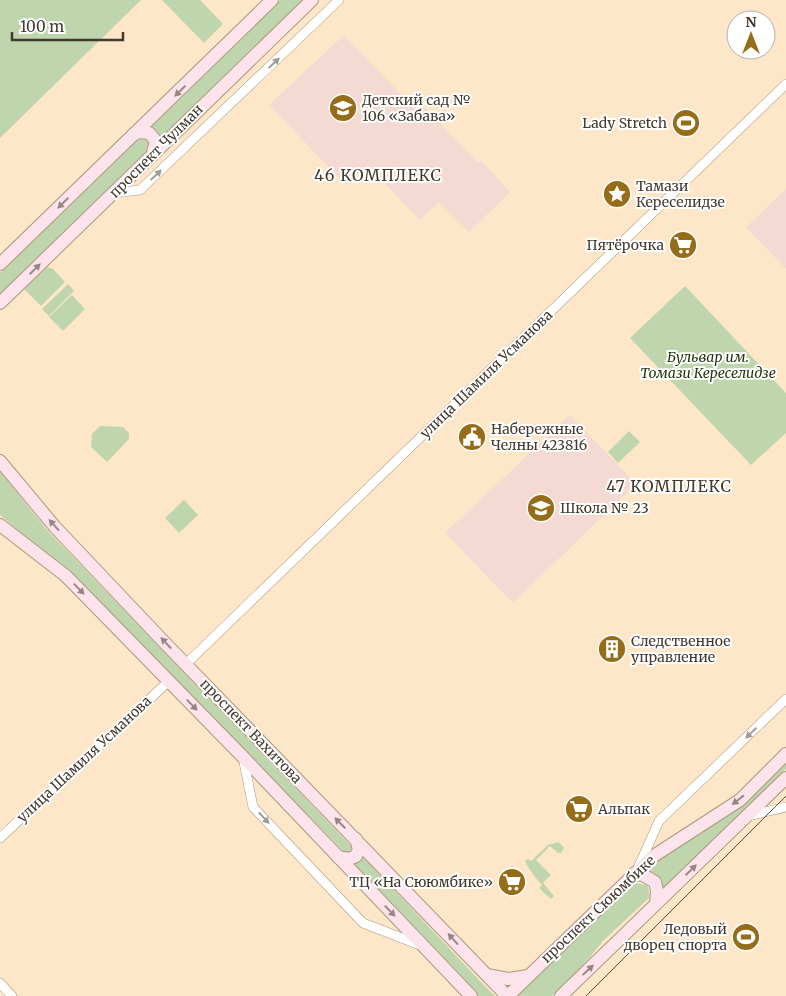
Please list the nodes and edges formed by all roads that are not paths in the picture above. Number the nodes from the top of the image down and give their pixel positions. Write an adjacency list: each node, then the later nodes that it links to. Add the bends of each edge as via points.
1 (272, 0): 5 (main road, проспект Чулман, one-way to 5)
2 (312, 0): 6 (main road, проспект Чулман)
3 (339, 0): 7 (street, one-way to 3, via 140,190)
4 (786, 84): 12 (street, улица Шамиля Усманова)
5 (133, 135): 6 (main road, via 149,133 156,141); 8 (main road, проспект Чулман, one-way to 8)
6 (153, 152): 7 (main road, проспект Чулман)
7 (113, 193): 9 (main road, проспект Чулман, one-way to 7)
8 (0, 264)
9 (0, 303)
10 (0, 461): 12 (main road, проспект Вахитова, one-way to 10, via 55,526)
11 (0, 526): 13 (main road, проспект Вахитова, one-way to 13, via 66,576)
12 (186, 664): 21 (main road, проспект Вахитова, one-way to 12)
13 (169, 680): 16 (main road, проспект Вахитова, one-way to 16); 20 (street, улица Шамиля Усманова)
14 (786, 699): 23 (street, one-way to 23, via 659,821)
15 (786, 754): 23 (main road, проспект Сююмбике, one-way to 23, via 740,800 652,857)
16 (243, 757): 22 (main road, проспект Вахитова); 25 (street, one-way to 25, via 253,807 363,923)
17 (786, 778): 19 (main road)
18 (786, 807): 19 (street)
19 (748, 816): 24 (main road, one-way to 19)
20 (0, 838)
21 (356, 838): 22 (main road, via 359,849 356,856 348,859); 26 (main road, проспект Вахитова, one-way to 21)
22 (338, 857): 25 (main road, проспект Вахитова, one-way to 25)
23 (635, 873): 24 (main road, via 655,882); 27 (main road, проспект Сююмбике)
24 (656, 904): 32 (main road, one-way to 24)
25 (425, 947): 29 (main road, проспект Вахитова)
26 (487, 975): 27 (main road, via 508,979); 31 (main road, проспект Вахитова)
27 (528, 976): 31 (main road, проспект Сююмбике)
28 (0, 984): 30 (street)
29 (469, 995)
30 (12, 996)
31 (508, 996)
32 (561, 996)

